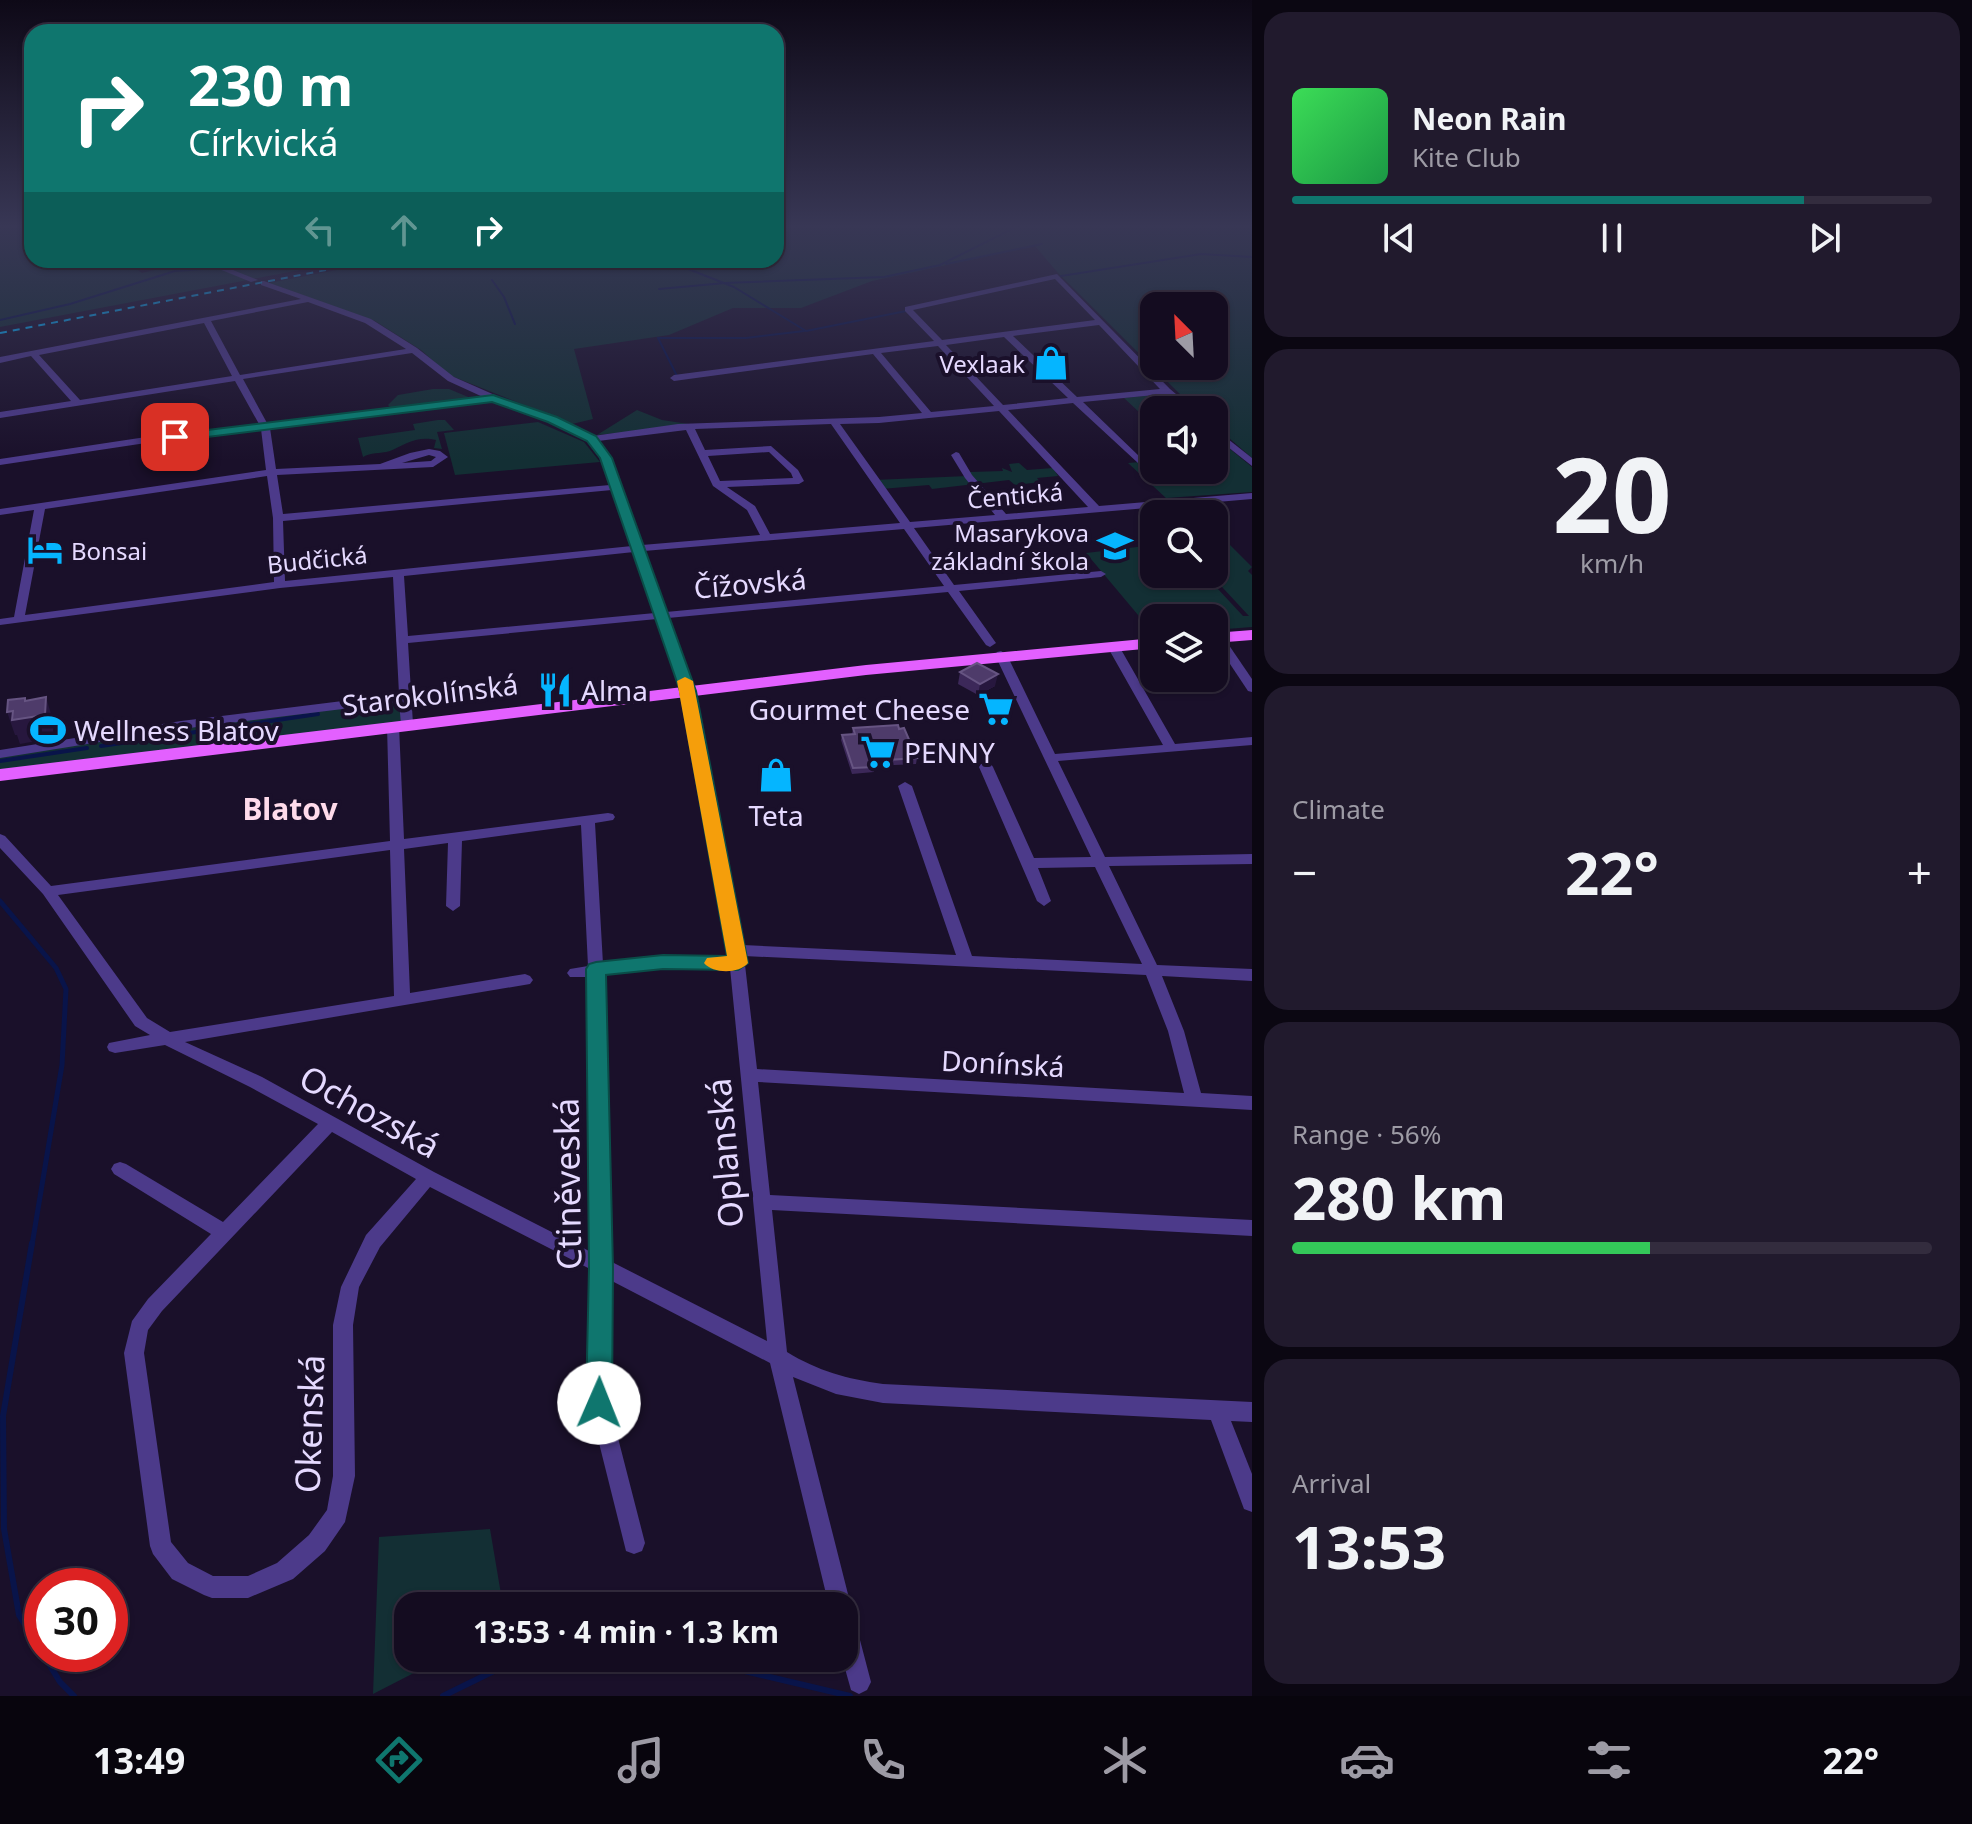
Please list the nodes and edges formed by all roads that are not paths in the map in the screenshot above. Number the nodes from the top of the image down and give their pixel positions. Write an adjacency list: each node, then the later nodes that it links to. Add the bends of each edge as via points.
1 (287, 303): 5 (street)
2 (313, 303): 9 (street, via 368,321)
3 (938, 303): 8 (street, via 908,310)
4 (1083, 303): 6 (street)
5 (206, 320): 11 (street); 13 (street)
6 (1101, 322): 7 (street); 15 (street)
7 (1007, 335): 8 (street); 18 (street)
8 (941, 344): 10 (street); 20 (street)
9 (414, 350): 13 (street); 17 (street, via 451,379)
10 (875, 352): 14 (street); 22 (street)
11 (33, 353): 12 (street); 19 (street)
12 (0, 360)
13 (239, 378): 19 (street); 24 (street)
14 (674, 378)
15 (1167, 391): 16 (street); 18 (street)
16 (1173, 396)
17 (493, 398): 24 (street); 26 (street)
18 (1074, 400): 20 (street); 30 (street)
19 (78, 403): 21 (street)
20 (1002, 408): 22 (street); 39 (street)
21 (0, 415)
22 (929, 415): 23 (street)
23 (833, 421): 25 (street); 43 (street)
24 (265, 427): 31 (street); 34 (street)
25 (689, 427): 26 (street); 28 (street)
26 (592, 439): 36 (street, Oplanská, via 606,458)
27 (1228, 443): 32 (street)
28 (702, 453): 35 (street); 35 (street, via 771,449 799,481)
29 (956, 455): 41 (street)
30 (1138, 460)
31 (0, 462)
32 (1252, 463)
33 (383, 466): 33 (street, via 433,464 443,457 422,452); 34 (street)
34 (273, 472): 38 (street); 42 (street)
35 (717, 484): 44 (street, via 751,508)
36 (616, 487): 42 (street); 45 (street, Oplanská)
37 (1252, 496): 39 (street, Čentická)
38 (40, 506): 40 (street); 51 (street)
39 (1095, 508): 41 (street, Čentická)
40 (0, 512)
41 (1002, 516): 43 (street, Čentická)
42 (278, 518): 48 (street)
43 (904, 525): 44 (street, Čentická); 49 (street)
44 (766, 537): 45 (street, Čentická)
45 (639, 548): 46 (street, Budčická); 50 (street, Oplanská)
46 (398, 573): 48 (street, Budčická); 55 (street)
47 (1101, 574): 49 (street, Čížovská)
48 (280, 585): 51 (street, Budčická)
49 (950, 589): 50 (street, Čížovská); 58 (street)
50 (660, 616): 55 (street, Čížovská); 61 (street, Oplanská)
51 (19, 619): 52 (street, Budčická)
52 (0, 622)
53 (1252, 635): 54 (main road)
54 (1228, 636)
55 (403, 640): 62 (street)
56 (1140, 644): 57 (main road, Starokolínská)
57 (1113, 646): 58 (main road, Starokolínská); 65 (street)
58 (996, 649): 61 (main road, Starokolínská); 67 (street)
59 (1228, 654): 60 (street)
60 (1252, 688)
61 (688, 691): 63 (main road, Starokolínská); 82 (street, Oplanská)
62 (406, 697): 63 (street); 66 (street, Starokolínská)
63 (400, 725): 69 (main road, Starokolínská); 75 (street)
64 (1252, 741): 65 (street)
65 (1171, 747): 67 (street)
66 (0, 754)
67 (1050, 758): 77 (street)
68 (986, 767): 78 (street)
69 (0, 775)
70 (905, 786): 83 (street)
71 (608, 817): 72 (street)
72 (588, 820): 73 (street); 84 (street, Ctiněveská)
73 (455, 838): 75 (street); 81 (street)
74 (0, 839): 79 (street, Ochozská)
75 (397, 846): 79 (street); 89 (street)
76 (1252, 859): 77 (street)
77 (1099, 861): 78 (street); 85 (street)
78 (1029, 863): 80 (street)
79 (48, 891): 90 (street, Ochozská, via 141,1022)
80 (1044, 901)
81 (453, 906)
82 (737, 957): 83 (street); 84 (street); 92 (street, Oplanská)
83 (966, 961): 85 (street)
84 (596, 969): 86 (street); 101 (street, Ctiněveská)
85 (1152, 970): 87 (street); 93 (street, via 1176,1031)
86 (575, 973)
87 (1252, 975)
88 (525, 980): 89 (street)
89 (402, 999): 90 (street)
90 (168, 1039): 91 (street); 95 (street, Ochozská)
91 (115, 1047)
92 (751, 1075): 93 (street, Donínská); 98 (street, Oplanská)
93 (1194, 1100): 94 (street, Donínská)
94 (1252, 1103)
95 (329, 1124): 97 (street, Ochozská); 100 (street, Okenská)
96 (120, 1169): 100 (street)
97 (428, 1177): 100 (street, Okenská, via 373,1241 350,1287 343,1325 344,1476 337,1514 317,1543 285,1571 248,1587 212,1587 180,1571 161,1546 134,1353 139,1327 155,1305); 101 (street, Ochozská)
98 (762, 1202): 99 (street); 102 (street, Oplanská)
99 (1252, 1228)
100 (223, 1232)
101 (601, 1268): 102 (street, Ochozská); 106 (street, Ctiněveská, via 599,1403)
102 (778, 1357): 103 (street, Ochozská, via 806,1376 852,1391); 107 (street, Oplanská)
103 (1217, 1410): 104 (street, Ochozská); 105 (street)
104 (1252, 1412)
105 (1252, 1501)
106 (634, 1543)
107 (837, 1592)
108 (857, 1672): 109 (street)
109 (859, 1682)

